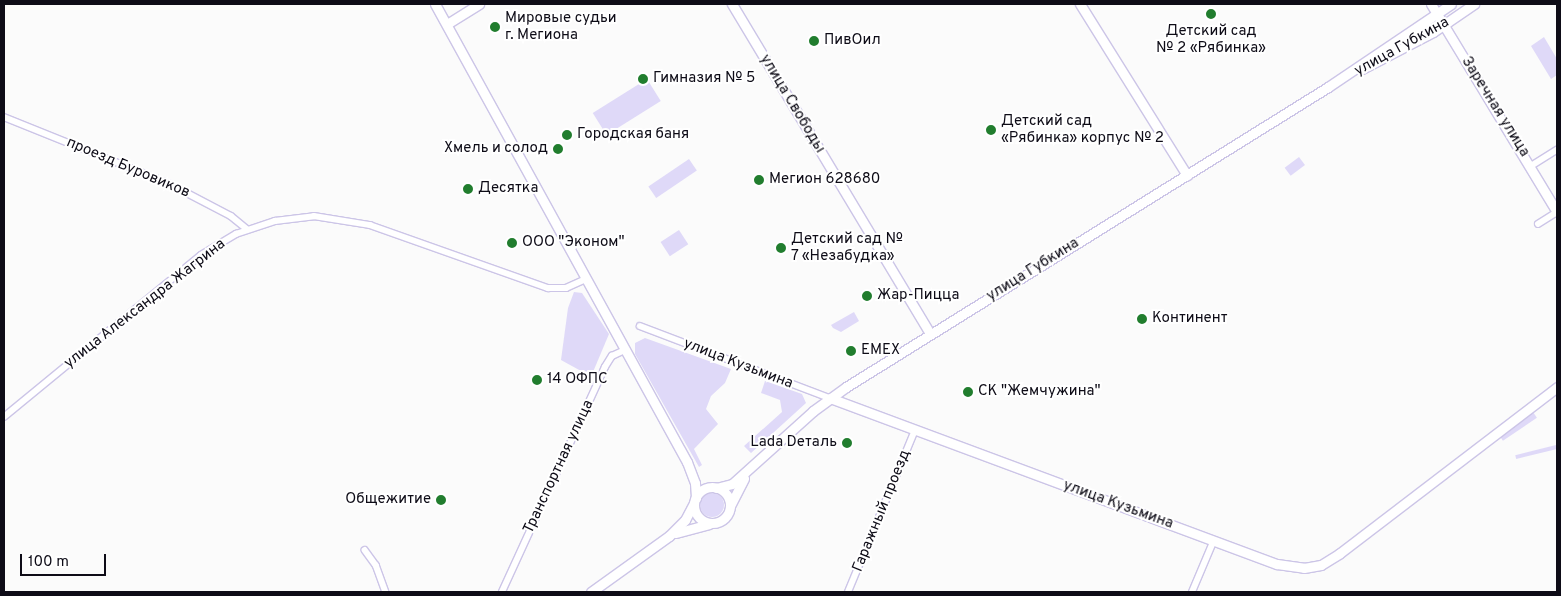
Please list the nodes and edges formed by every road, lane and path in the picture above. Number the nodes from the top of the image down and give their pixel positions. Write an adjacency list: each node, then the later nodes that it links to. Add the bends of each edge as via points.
1 (435, 4): 9 (main road)
2 (479, 4): 9 (main road)
3 (732, 4): 21 (main road, улица Свободы)
4 (1080, 4): 15 (main road)
5 (1431, 4): 8 (main road, Заречная улица)
6 (1452, 4): 8 (main road, улица Губкина)
7 (1474, 4): 10 (main road, улица Губкина)
8 (1437, 14): 10 (main road, Заречная улица); 11 (main road, улица Губкина)
9 (447, 24): 19 (main road)
10 (1444, 25): 11 (main road, улица Губкина); 14 (main road, Заречная улица)
11 (1328, 87): 15 (main road, улица Губкина)
12 (4, 116): 18 (street, проезд Буровиков, via 160,180 231,216)
13 (1557, 150): 14 (street)
14 (1531, 166): 16 (main road, Заречная улица)
15 (1188, 175): 21 (main road, улица Губкина)
16 (1557, 212): 17 (street)
17 (1538, 224)
18 (247, 229): 19 (street, улица Александра Жагрина, via 298,217 338,219 397,233 548,288 566,288); 25 (street, улица Александра Жагрина, via 201,255)
19 (586, 279): 22 (main road)
20 (640, 326): 24 (street, улица Кузьмина)
21 (930, 333): 24 (main road, улица Губкина)
22 (625, 350): 27 (main road); 37 (street, Транспортная улица, via 612,356 605,367)
23 (1557, 387): 34 (main road, улица Кузьмина, via 1321,565 1286,567)
24 (830, 398): 26 (main road, улица Кузьмина); 28 (main road, улица Губкина)
25 (4, 417)
26 (915, 430): 34 (main road, улица Кузьмина); 39 (street, Гаражный проезд)
27 (688, 462): 29 (main road, via 703,482); 30 (main road, via 696,483)
28 (750, 469): 29 (main road, via 732,484); 31 (main road, via 736,489)
29 (714, 488): 30 (main road, via 703,490); 31 (main road, via 726,495)
30 (695, 500): 32 (main road, via 700,519); 33 (main road, via 685,520)
31 (729, 508): 32 (main road, via 724,518)
32 (714, 523): 33 (main road, via 688,527)
33 (669, 536): 38 (main road)
34 (1214, 540): 40 (street)
35 (365, 550): 36 (street, via 376,566)
36 (386, 592)
37 (502, 592)
38 (592, 592)
39 (848, 592)
40 (1192, 592)

